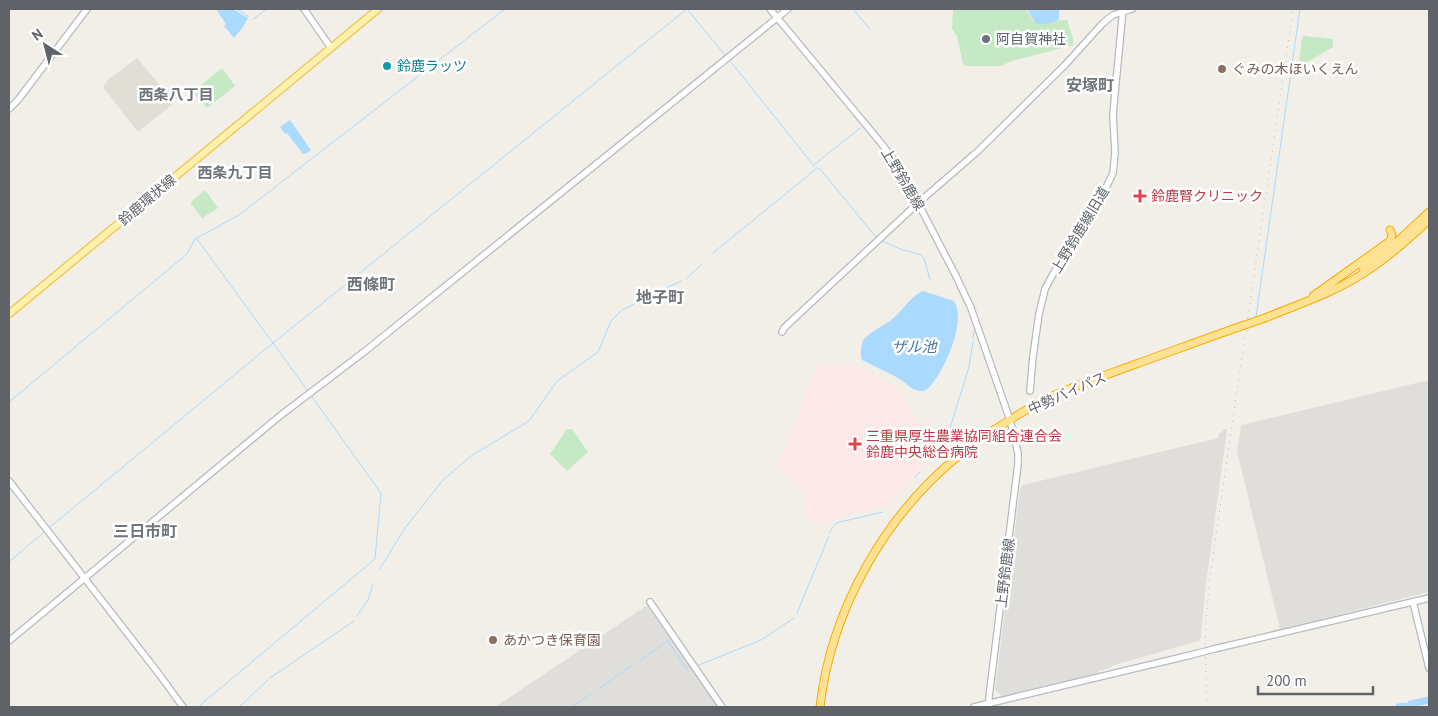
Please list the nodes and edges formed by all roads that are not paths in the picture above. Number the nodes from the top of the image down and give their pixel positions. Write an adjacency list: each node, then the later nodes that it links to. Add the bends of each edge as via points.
1 (87, 9): 10 (street)
2 (304, 9): 9 (street)
3 (378, 9): 9 (main road, 鈴鹿環状線)
4 (770, 9): 8 (street, 上野鈴鹿線)
5 (788, 9): 8 (street)
6 (1132, 9): 7 (street)
7 (1123, 10): 11 (street, via 1103,24 990,139); 21 (street, 上野鈴鹿線旧道, via 1113,114 1113,174 1045,289)
8 (777, 18): 11 (street, 上野鈴鹿線, via 894,160); 24 (street, via 364,352 274,420)
9 (331, 48): 19 (main road, 鈴鹿環状線)
10 (9, 109)
11 (918, 203): 20 (street); 22 (street, 上野鈴鹿線, via 971,308)
12 (1429, 212): 17 (highway, 中勢バイパス, via 1388,250 1337,285)
13 (1429, 220): 16 (highway, 中勢バイパス, via 1389,256)
14 (1429, 226): 16 (highway, via 1404,249)
15 (1390, 230): 17 (highway, via 1390,241)
16 (1369, 269): 18 (highway, 中勢バイパス)
17 (1309, 299): 18 (highway, 中勢バイパス)
18 (1290, 308): 22 (highway, 中勢バイパス, bridge, via 1073,387)
19 (9, 314)
20 (782, 332)
21 (1030, 391)
22 (1010, 420): 30 (street, 上野鈴鹿線, via 1018,464); 33 (highway, 中勢バイパス, via 960,454 930,482 891,529 869,562 840,623)
23 (9, 481): 24 (street)
24 (84, 578): 28 (street); 31 (street)
25 (1429, 598): 27 (street)
26 (650, 602): 32 (street)
27 (1413, 602): 29 (street); 30 (street, bridge)
28 (9, 641)
29 (1429, 668)
30 (989, 706): 34 (street)
31 (182, 707)
32 (722, 707)
33 (820, 707)
34 (974, 707)

